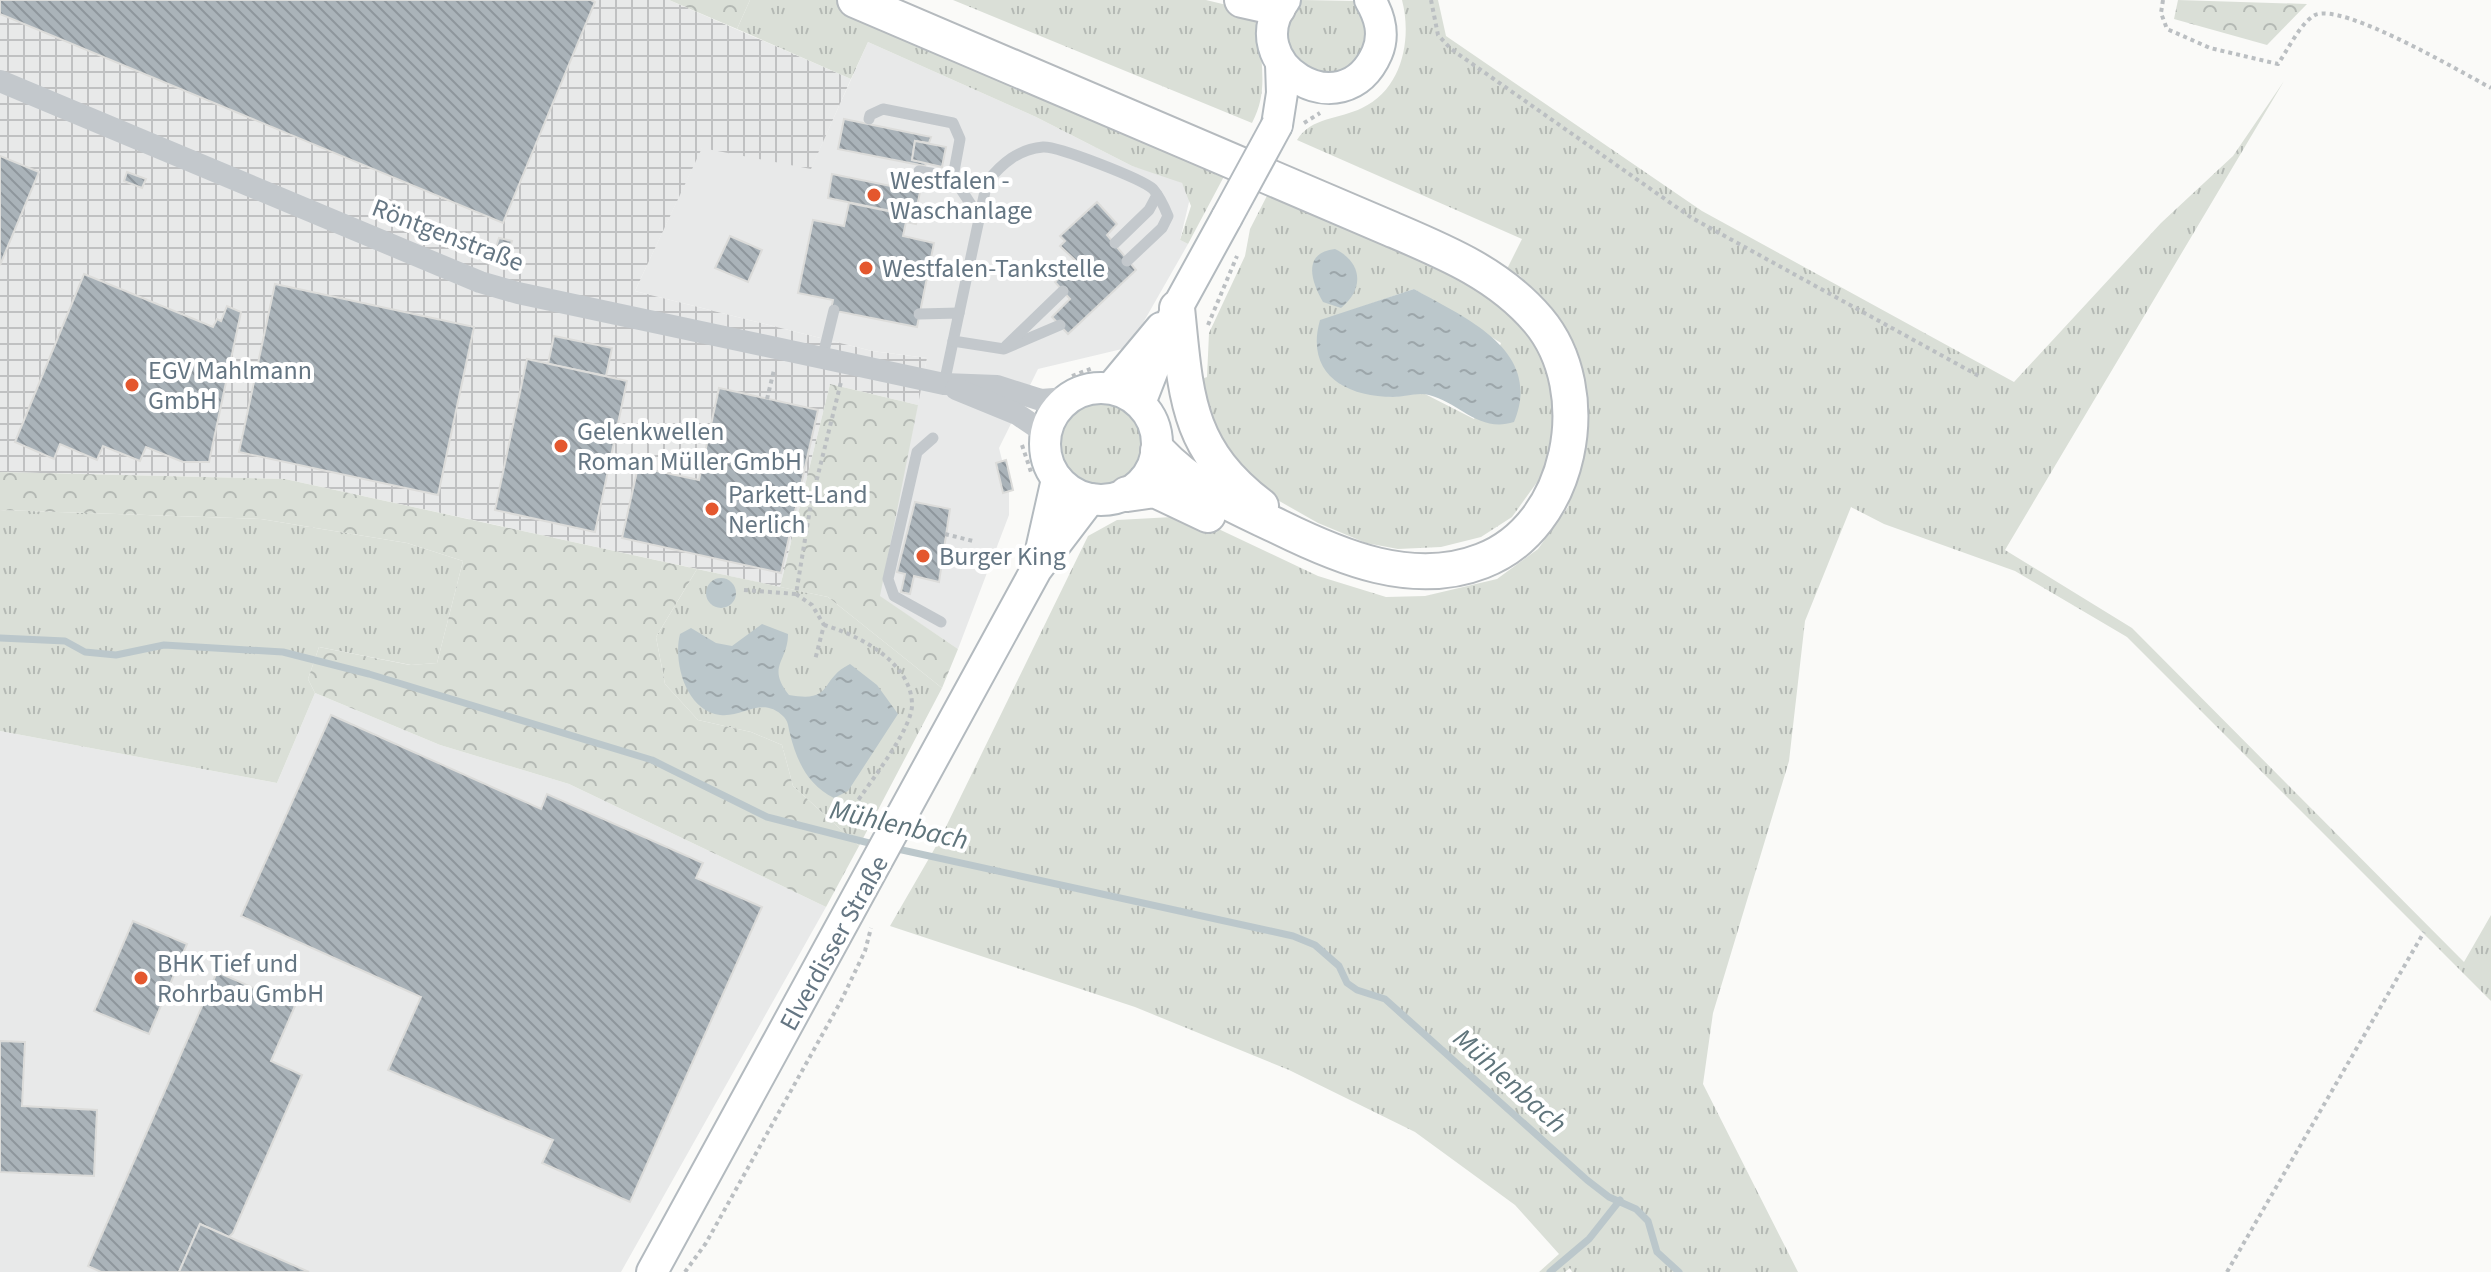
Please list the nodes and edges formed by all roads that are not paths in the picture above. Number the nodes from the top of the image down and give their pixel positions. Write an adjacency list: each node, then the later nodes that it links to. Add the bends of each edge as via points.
1 (855, 0): 36 (main road, via 1455,256 1501,283 1540,322 1563,362 1572,417 1565,465 1548,505 1518,539 1482,561 1439,570 1390,569)
2 (1242, 0): 4 (main road)
3 (1370, 0): 7 (main road, via 1382,28 1371,66 1353,82)
4 (1282, 4): 5 (main road, via 1272,27)
5 (1281, 64): 7 (main road, via 1294,78); 9 (main road)
6 (0, 81): 24 (street, Röntgenstraße, via 480,282)
7 (1320, 89): 9 (main road, via 1299,101)
8 (869, 119): 11 (lane, via 883,109 953,123 960,139)
9 (1277, 125): 17 (main road, bridge)
10 (919, 171): 11 (lane)
11 (953, 177): 13 (lane)
12 (1157, 195): 13 (lane, via 1151,187 1093,162 1044,147 1019,153 999,167 987,182); 14 (lane); 15 (lane, via 1168,216)
13 (979, 217): 19 (lane)
14 (1115, 243)
15 (1127, 261)
16 (1063, 291): 23 (lane)
17 (1177, 308): 26 (main road); 28 (main road); 36 (main road, via 1191,415 1204,446 1244,493)
18 (834, 310): 24 (lane)
19 (959, 313): 20 (lane); 22 (lane)
20 (919, 314)
21 (1060, 325): 23 (lane)
22 (953, 341): 23 (lane); 25 (lane)
23 (1004, 349)
24 (822, 359): 25 (street, Röntgenstraße)
25 (944, 384): 27 (street, Röntgenstraße, via 997,386 1041,400); 29 (street, Röntgenstraße, via 1017,414)
26 (1111, 388): 27 (main road, via 1086,389); 28 (main road)
27 (1067, 398): 29 (main road)
28 (1140, 403): 31 (main road, via 1154,422)
29 (1045, 433): 32 (main road, via 1045,452)
30 (933, 438): 38 (lane, via 917,452 888,579 894,596)
31 (1158, 451): 33 (main road, via 1151,471); 36 (main road, via 1185,479)
32 (1057, 479): 34 (main road); 37 (main road, Elverdisser Straße)
33 (1127, 494): 34 (main road); 35 (main road, via 1155,490 1326,572 1361,584 1417,591 1494,572 1520,557)
34 (1090, 499): 37 (main road, Elverdisser Straße)
35 (1560, 519)
36 (1320, 547)
37 (1036, 570): 39 (main road, Elverdisser Straße)
38 (941, 622)
39 (652, 1272)

